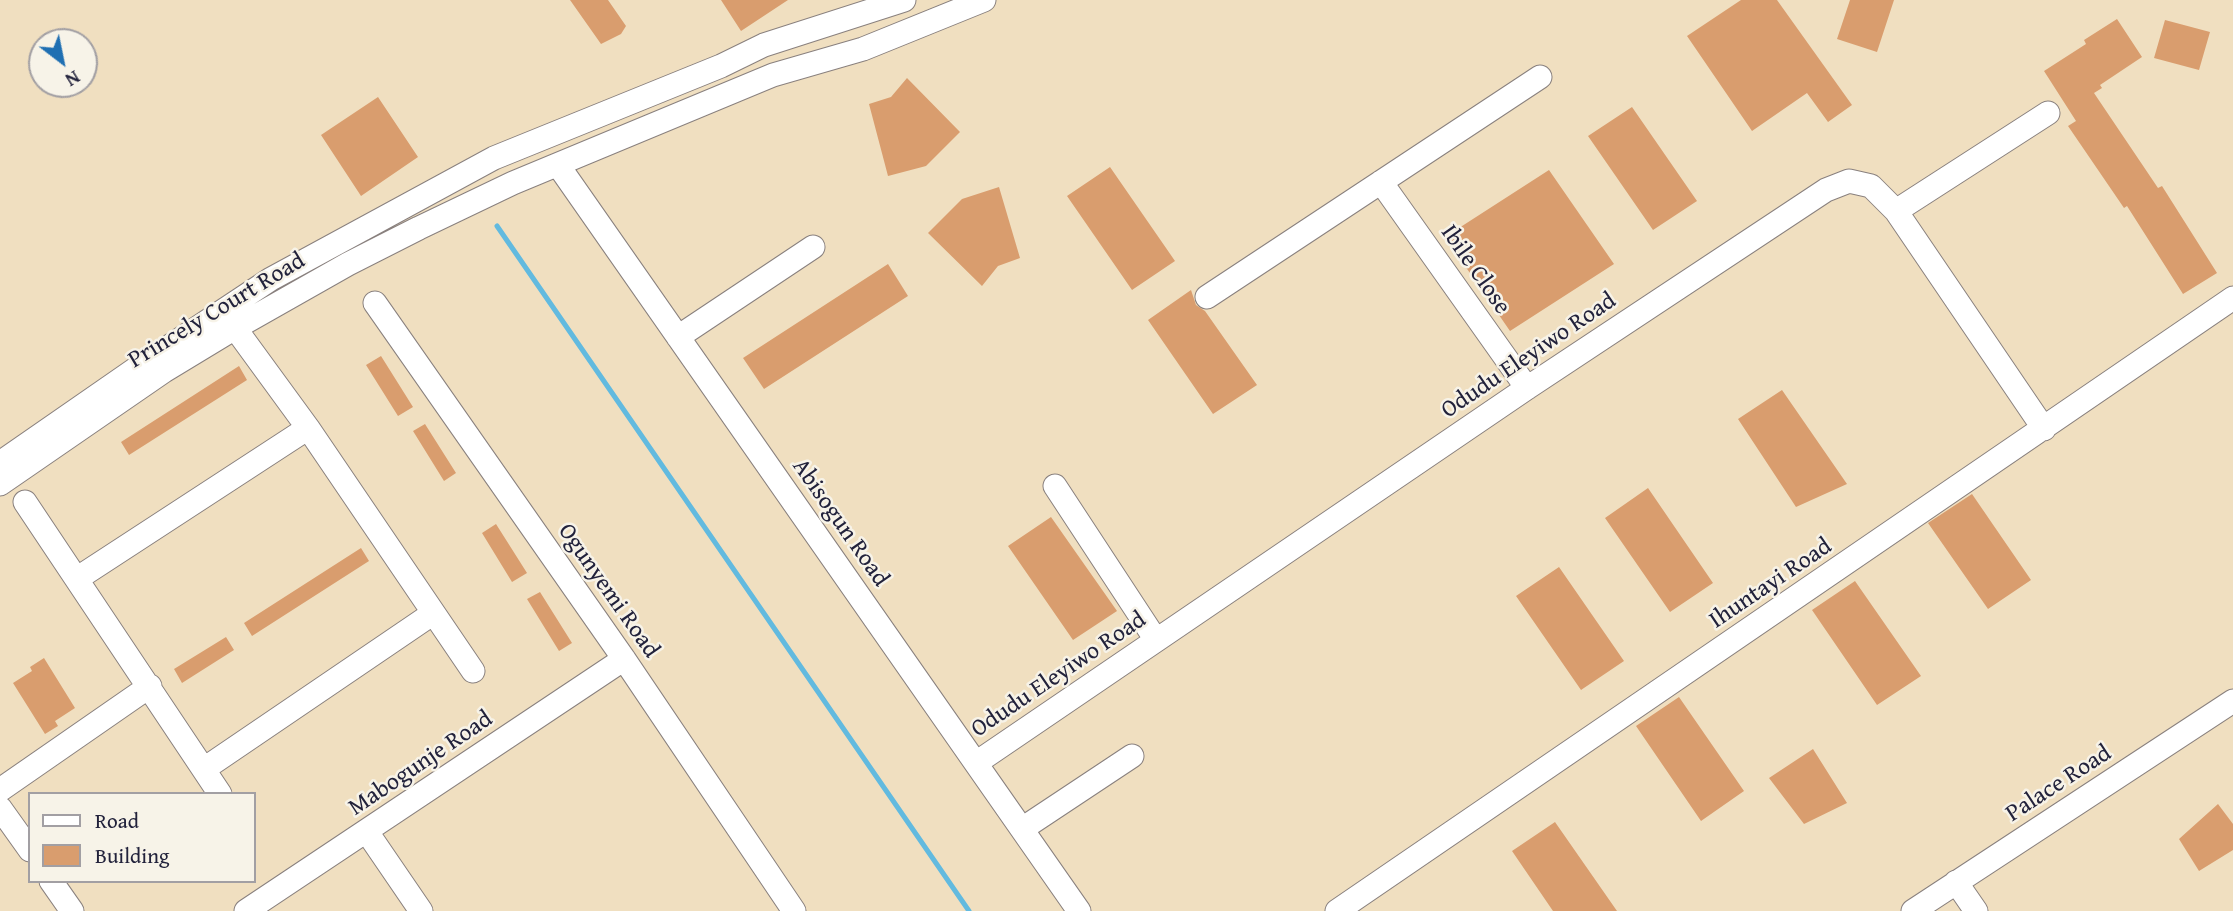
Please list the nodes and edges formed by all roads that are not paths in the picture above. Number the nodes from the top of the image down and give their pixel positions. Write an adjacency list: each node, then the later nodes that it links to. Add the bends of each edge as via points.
1 (904, 0): 3 (street)
2 (984, 0): 4 (street, Princely Court Road, via 863,49)
3 (764, 46): 4 (street); 19 (street, via 494,158 271,279)
4 (773, 75): 7 (street, Princely Court Road)
5 (1539, 77): 8 (street)
6 (2048, 113): 9 (street)
7 (558, 165): 14 (street, Princely Court Road, via 348,264); 15 (street, Abisogun Road)
8 (1381, 182): 11 (street); 16 (street, Ibile Close)
9 (1896, 211): 16 (street, Odudu Eleyiwo Road, via 1871,186 1849,181 1826,190); 18 (street, Odudu Eleyiwo Road)
10 (813, 247): 15 (street)
11 (1208, 297)
12 (2233, 298): 18 (street, Ihuntayi Road)
13 (374, 303): 26 (street, Ogunyemi Road)
14 (235, 328): 17 (street); 20 (street, Princely Court Road, via 164,370)
15 (678, 337): 31 (street, Abisogun Road)
16 (1527, 388): 25 (street, Odudu Eleyiwo Road)
17 (308, 428): 23 (street); 24 (street)
18 (2044, 429): 46 (street, Ihuntayi Road)
19 (0, 463)
20 (0, 484)
21 (1055, 486): 25 (street)
22 (25, 502): 23 (street)
23 (78, 578): 28 (street)
24 (432, 614): 27 (street); 32 (street)
25 (1156, 640): 31 (street, Odudu Eleyiwo Road)
26 (624, 659): 37 (street, Mabogunje Road); 44 (street, Ogunyemi Road)
27 (473, 671)
28 (150, 686): 32 (street); 33 (street)
29 (2233, 701): 39 (street, Palace Road)
30 (1132, 756): 36 (street)
31 (976, 763): 36 (street, Abisogun Road)
32 (204, 769): 34 (street)
33 (0, 790)
34 (219, 792)
35 (0, 808): 38 (street)
36 (1022, 829): 45 (street, Abisogun Road)
37 (367, 832): 42 (street, Mabogunje Road); 43 (street)
38 (28, 847)
39 (1956, 882): 47 (street, Palace Road); 48 (street)
40 (52, 883): 41 (street)
41 (72, 911)
42 (246, 911)
43 (421, 911)
44 (794, 911)
45 (1079, 911)
46 (1337, 911)
47 (1913, 911)
48 (1976, 911)

